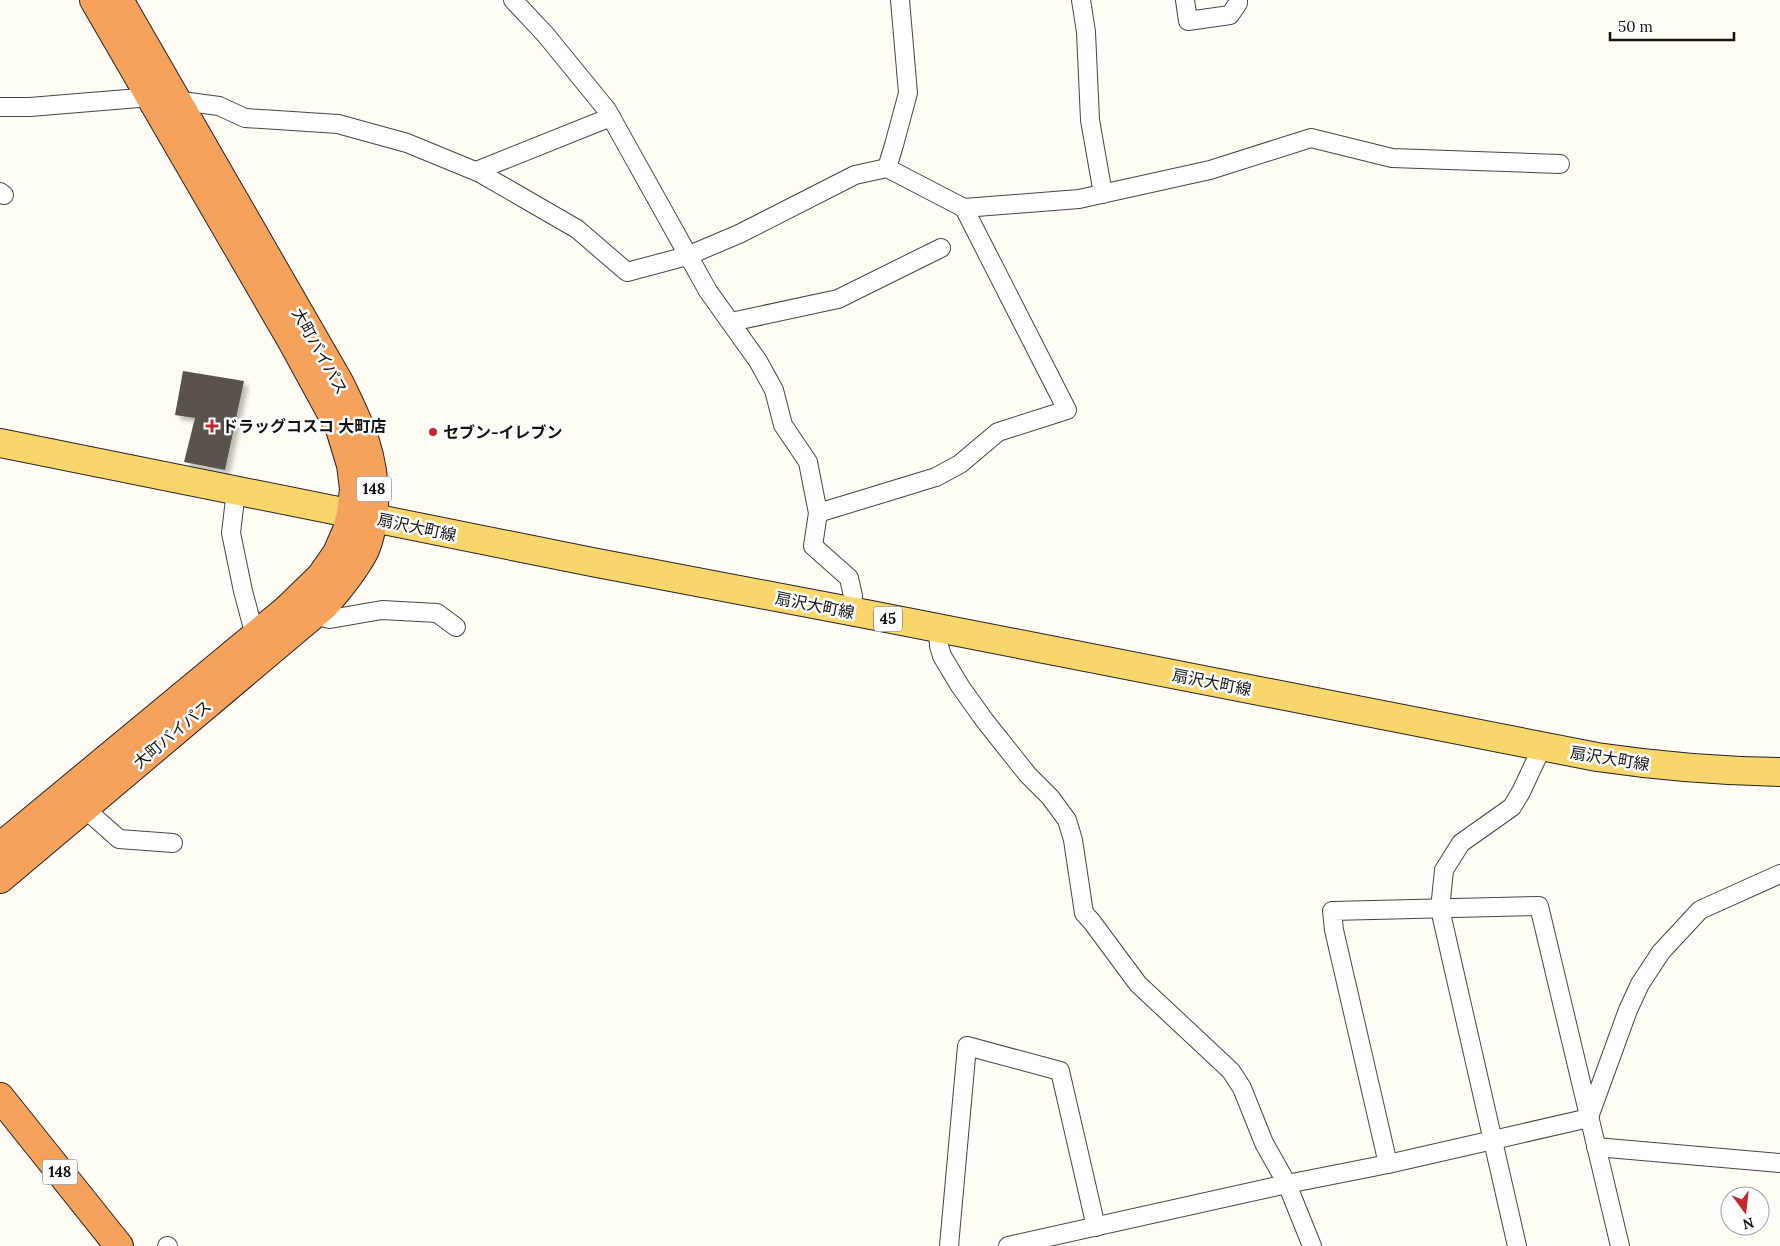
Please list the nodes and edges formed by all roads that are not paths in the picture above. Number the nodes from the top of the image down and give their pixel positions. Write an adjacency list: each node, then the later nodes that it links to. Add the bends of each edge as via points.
1 (94, 0): 8 (highway, 大町バイパス / 148)
2 (119, 0): 8 (highway, 大町バイパス / 148)
3 (513, 0): 10 (street, via 545,34)
4 (900, 0): 12 (street, via 908,93)
5 (1081, 0): 14 (street, via 1086,32 1090,120)
6 (1184, 0): 7 (street, via 1188,21 1230,15)
7 (1238, 0)
8 (164, 99): 9 (street); 13 (street, via 219,106 245,118 338,124 407,143); 22 (highway, 大町バイパス / 148, via 339,382 355,414 373,473)
9 (0, 107)
10 (611, 117): 13 (street); 17 (street)
11 (1560, 164): 14 (street, via 1392,158 1311,138 1210,170)
12 (886, 168): 15 (street); 17 (street, via 854,175 739,234)
13 (476, 171): 17 (street, via 577,229 627,272)
14 (1102, 194): 15 (street, via 1079,199)
15 (964, 208): 21 (street, via 1066,410 998,432 960,464 936,477)
16 (941, 248): 18 (street, via 838,299)
17 (687, 256): 18 (street)
18 (731, 322): 21 (street, via 774,390 783,426 808,462)
19 (0, 443): 20 (main road, 扇沢大町線 / 45)
20 (236, 491): 22 (main road, 扇沢大町線 / 45); 27 (street, via 232,533 242,591)
21 (818, 513): 23 (street, via 814,546 849,578 853,596)
22 (362, 516): 23 (main road, 扇沢大町線 / 45); 24 (highway, 大町バイパス / 148, via 370,536 359,561 346,581); 27 (highway, 大町バイパス / 148, via 347,530 337,553 321,576)
23 (851, 612): 26 (main road, 扇沢大町線 / 45)
24 (313, 615): 25 (street, via 330,619 382,610 437,613); 30 (highway, 大町バイパス / 148)
25 (456, 628)
26 (938, 629): 28 (main road, 扇沢大町線 / 45); 42 (street, via 942,656 960,686 1067,820 1084,913 1138,984 1231,1071)
27 (255, 636): 32 (highway, 大町バイパス / 148)
28 (1542, 747): 29 (main road, 扇沢大町線 / 45, via 1652,765); 35 (street, via 1512,807 1461,843 1444,870)
29 (1780, 772)
30 (84, 808): 31 (street, via 120,839); 34 (highway, 大町バイパス / 148)
31 (173, 843)
32 (0, 847)
33 (1780, 874): 37 (street, via 1700,910 1661,952 1628,1010)
34 (0, 879)
35 (1440, 908): 37 (street, via 1539,906); 38 (street); 41 (street, via 1332,911)
36 (0, 1097): 44 (highway, 148)
37 (1589, 1118): 38 (street); 39 (street)
38 (1494, 1140): 41 (street); 48 (street)
39 (1596, 1147): 40 (street); 49 (street)
40 (1780, 1163)
41 (1388, 1164): 42 (street)
42 (1287, 1184): 43 (street); 47 (street)
43 (1096, 1227): 45 (street, via 1060,1071 967,1046); 46 (street)
44 (120, 1246)
45 (949, 1246)
46 (1008, 1246)
47 (1312, 1246)
48 (1517, 1246)
49 (1620, 1246)

